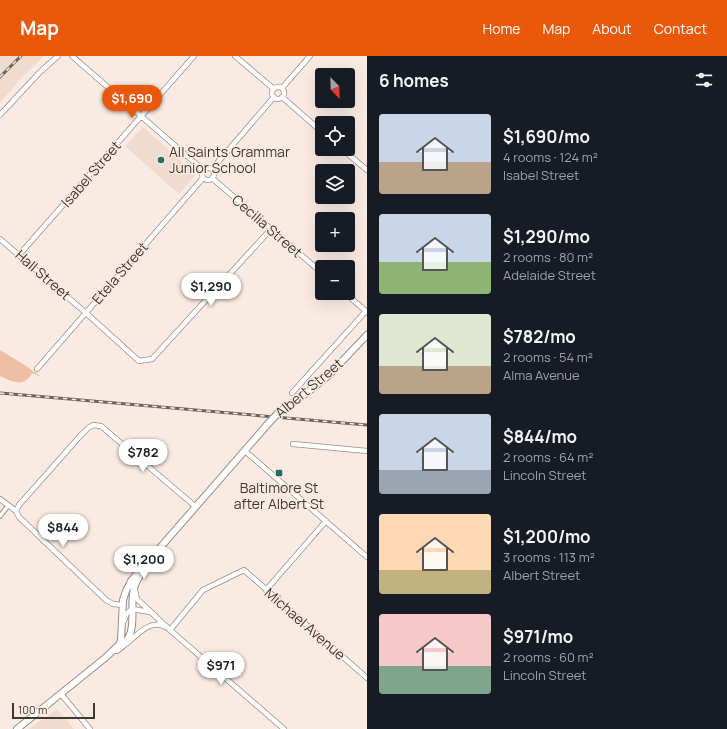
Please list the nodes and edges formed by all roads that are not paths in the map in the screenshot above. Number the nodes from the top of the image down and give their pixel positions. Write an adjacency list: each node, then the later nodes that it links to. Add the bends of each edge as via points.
1 (58, 56): 10 (street)
2 (72, 56): 11 (street)
3 (194, 56): 11 (street, Isabel Street)
4 (235, 56): 7 (street)
5 (310, 56): 6 (street)
6 (282, 88): 7 (street); 9 (street)
7 (274, 89): 8 (street)
8 (274, 97): 9 (street); 14 (street)
9 (282, 97): 12 (street)
10 (0, 115)
11 (141, 116): 15 (street); 21 (street, Isabel Street)
12 (315, 126)
13 (350, 156): 16 (street)
14 (212, 169): 15 (street); 18 (street)
15 (203, 170): 17 (street)
16 (367, 170)
17 (203, 178): 18 (street); 25 (street, Etela Street)
18 (212, 178): 19 (street, Cecilia Street)
19 (271, 229): 22 (street, Cecilia Street); 25 (street, Hall Street, via 152,359 139,361)
20 (0, 239): 21 (street, Hall Street)
21 (19, 255): 25 (street, Hall Street)
22 (315, 267)
23 (353, 300): 24 (street)
24 (366, 312): 28 (street, Albert Street)
25 (86, 313): 27 (street, Etela Street)
26 (367, 335): 30 (main road, Albert Street, bridge, via 328,376 278,413)
27 (37, 369)
28 (292, 393)
29 (293, 444): 31 (street)
30 (245, 451): 34 (main road, Albert Street); 37 (street)
31 (367, 451)
32 (0, 499): 33 (street)
33 (8, 506): 35 (street); 36 (street)
34 (196, 507): 35 (street, via 101,426 93,425); 38 (main road, Albert Street)
35 (16, 511): 42 (street, via 19,517 106,600)
36 (0, 516)
37 (326, 521): 39 (street); 41 (street)
38 (157, 551): 40 (main road, Albert Street); 42 (main road, Albert Street, via 128,586)
39 (367, 557)
40 (135, 582): 43 (main road, Albert Street); 44 (street, via 136,596)
41 (266, 590): 45 (street, Michael Avenue, via 244,570 203,590); 49 (street, Michael Avenue)
42 (123, 606): 46 (main road, Albert Street)
43 (132, 609): 44 (street); 46 (street, via 127,613); 47 (main road, Albert Street, via 132,629)
44 (153, 613): 45 (street)
45 (170, 630): 47 (street, via 160,624 153,624); 53 (street)
46 (122, 631): 48 (main road, Albert Street, via 119,645)
47 (122, 647): 48 (main road, Albert Street)
48 (105, 658): 50 (main road)
49 (367, 678)
50 (61, 694): 51 (main road); 52 (street)
51 (17, 729)
52 (90, 729)
53 (284, 729)

